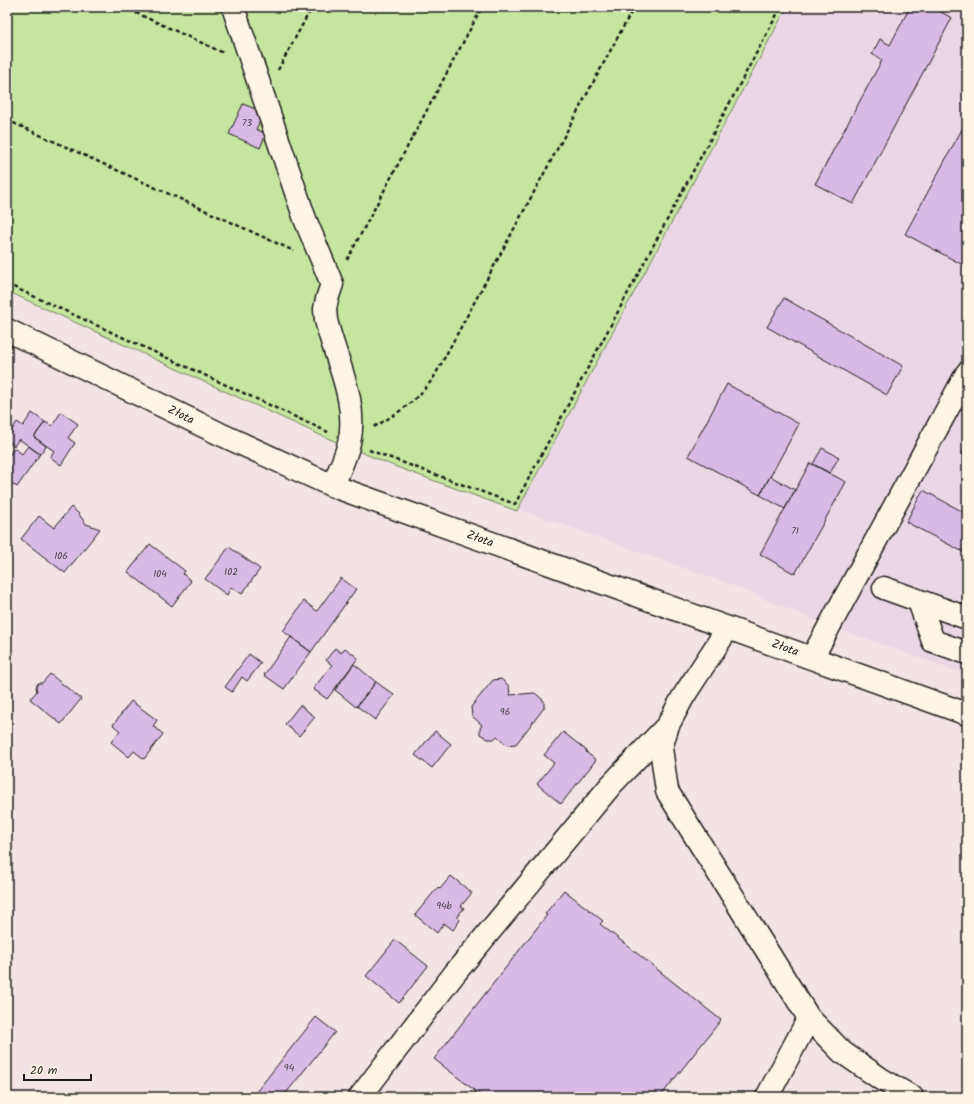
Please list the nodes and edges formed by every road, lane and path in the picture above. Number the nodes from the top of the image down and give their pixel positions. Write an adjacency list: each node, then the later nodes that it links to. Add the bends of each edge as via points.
1 (123, 7): 7 (path)
2 (233, 7): 7 (street)
3 (312, 7): 8 (path)
4 (482, 7): 10 (path, via 347,259)
5 (634, 7): 14 (path, via 434,377 426,389 402,410)
6 (781, 7): 14 (path, via 515,504)
7 (254, 67): 8 (street)
8 (264, 96): 10 (street, via 306,219)
9 (7, 120): 10 (path)
10 (328, 274): 14 (street, via 326,320 348,396 351,424)
11 (7, 284): 14 (path)
12 (7, 330): 15 (street, Złota)
13 (967, 373): 21 (street)
14 (349, 442): 15 (street)
15 (333, 486): 19 (street, Złota)
16 (884, 588): 17 (street)
17 (919, 601): 18 (street); 20 (street, via 933,641)
18 (967, 618)
19 (728, 628): 21 (street, Złota); 23 (street)
20 (967, 653)
21 (812, 658): 22 (street, Złota)
22 (967, 714)
23 (668, 725): 24 (street, via 661,748 667,791); 25 (street, via 611,785 475,949)
24 (809, 1018): 26 (street); 27 (street, via 842,1052 881,1080)
25 (360, 1097)
26 (767, 1097)
27 (912, 1097)

